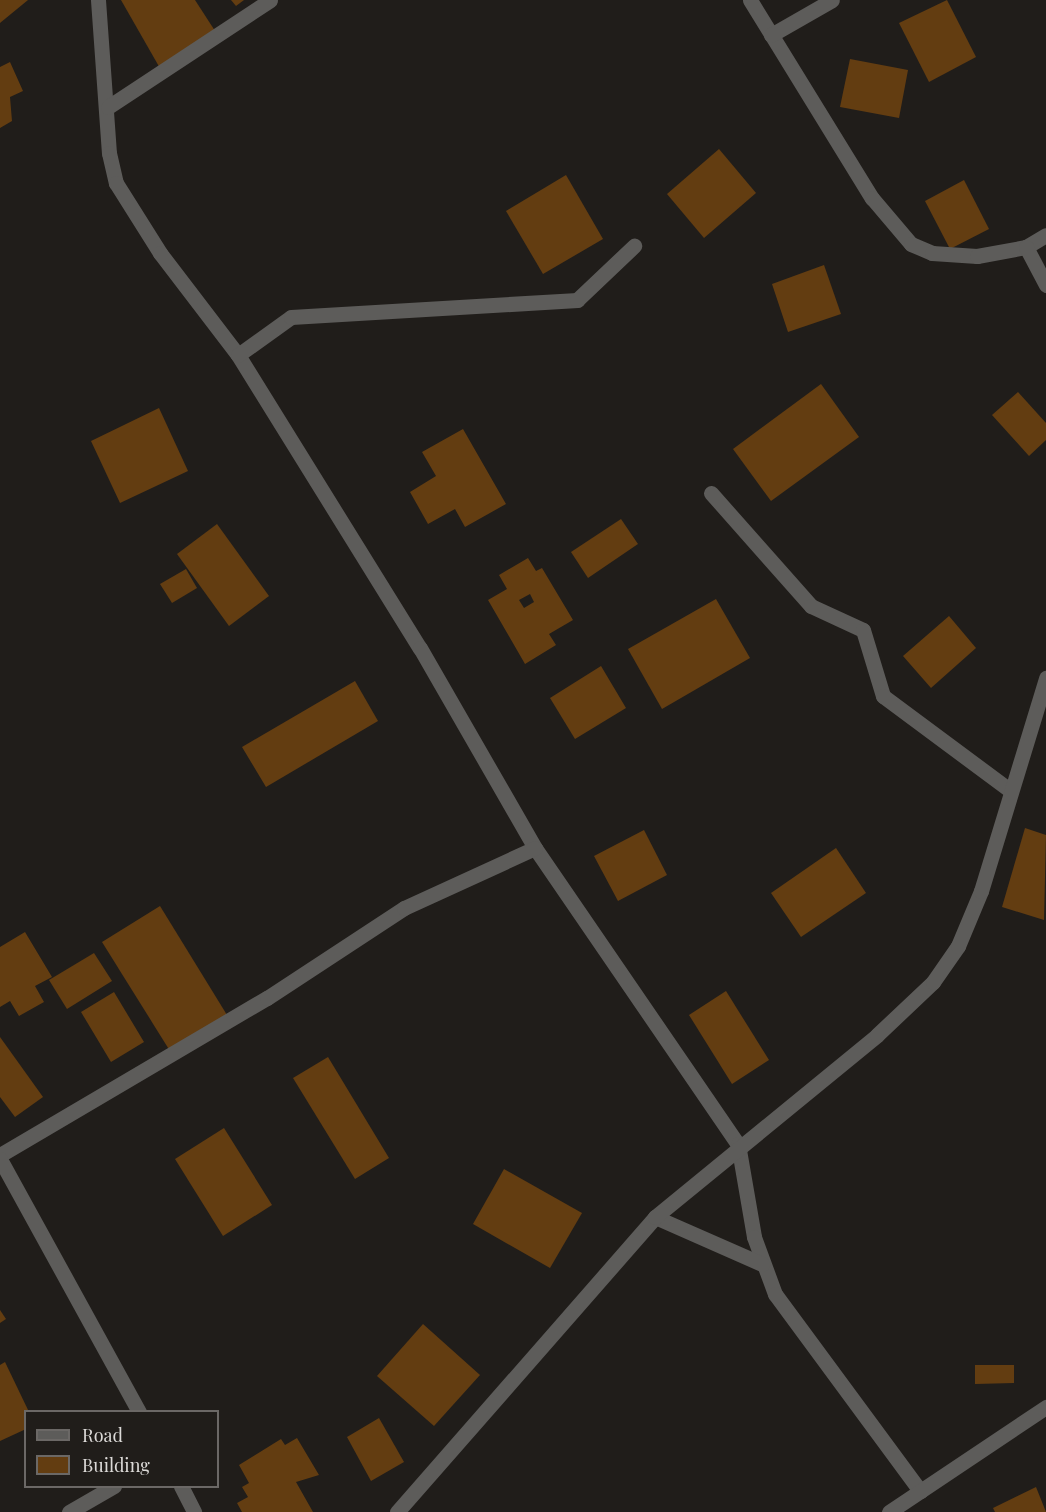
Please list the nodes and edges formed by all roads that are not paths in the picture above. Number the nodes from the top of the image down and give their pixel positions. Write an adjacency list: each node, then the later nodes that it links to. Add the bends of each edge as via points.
1 (98, 0): 6 (street)
2 (270, 0): 6 (street)
3 (750, 0): 5 (street)
4 (832, 0): 5 (street)
5 (771, 35): 9 (street, via 872,198 910,244 932,253 977,256)
6 (108, 107): 11 (street, via 116,183 160,253)
7 (1046, 235): 9 (street)
8 (634, 246): 11 (street, via 577,300 291,317)
9 (1026, 247): 10 (street)
10 (1046, 285)
11 (238, 355): 15 (street, via 420,648)
12 (711, 493): 14 (street, via 811,606 863,630 883,696)
13 (1046, 678): 14 (street)
14 (1008, 789): 16 (street, via 981,891 958,946 933,982 877,1035)
15 (535, 848): 16 (street); 17 (street, via 404,908 267,998)
16 (738, 1144): 18 (street); 19 (street)
17 (0, 1157): 21 (street)
18 (655, 1217): 19 (street); 27 (street)
19 (762, 1264): 24 (street, via 800,1331)
20 (1046, 1407): 24 (street)
21 (138, 1410)
22 (111, 1488): 25 (street)
23 (182, 1488): 26 (street)
24 (920, 1491): 28 (street)
25 (69, 1512)
26 (194, 1512)
27 (397, 1512)
28 (889, 1512)

